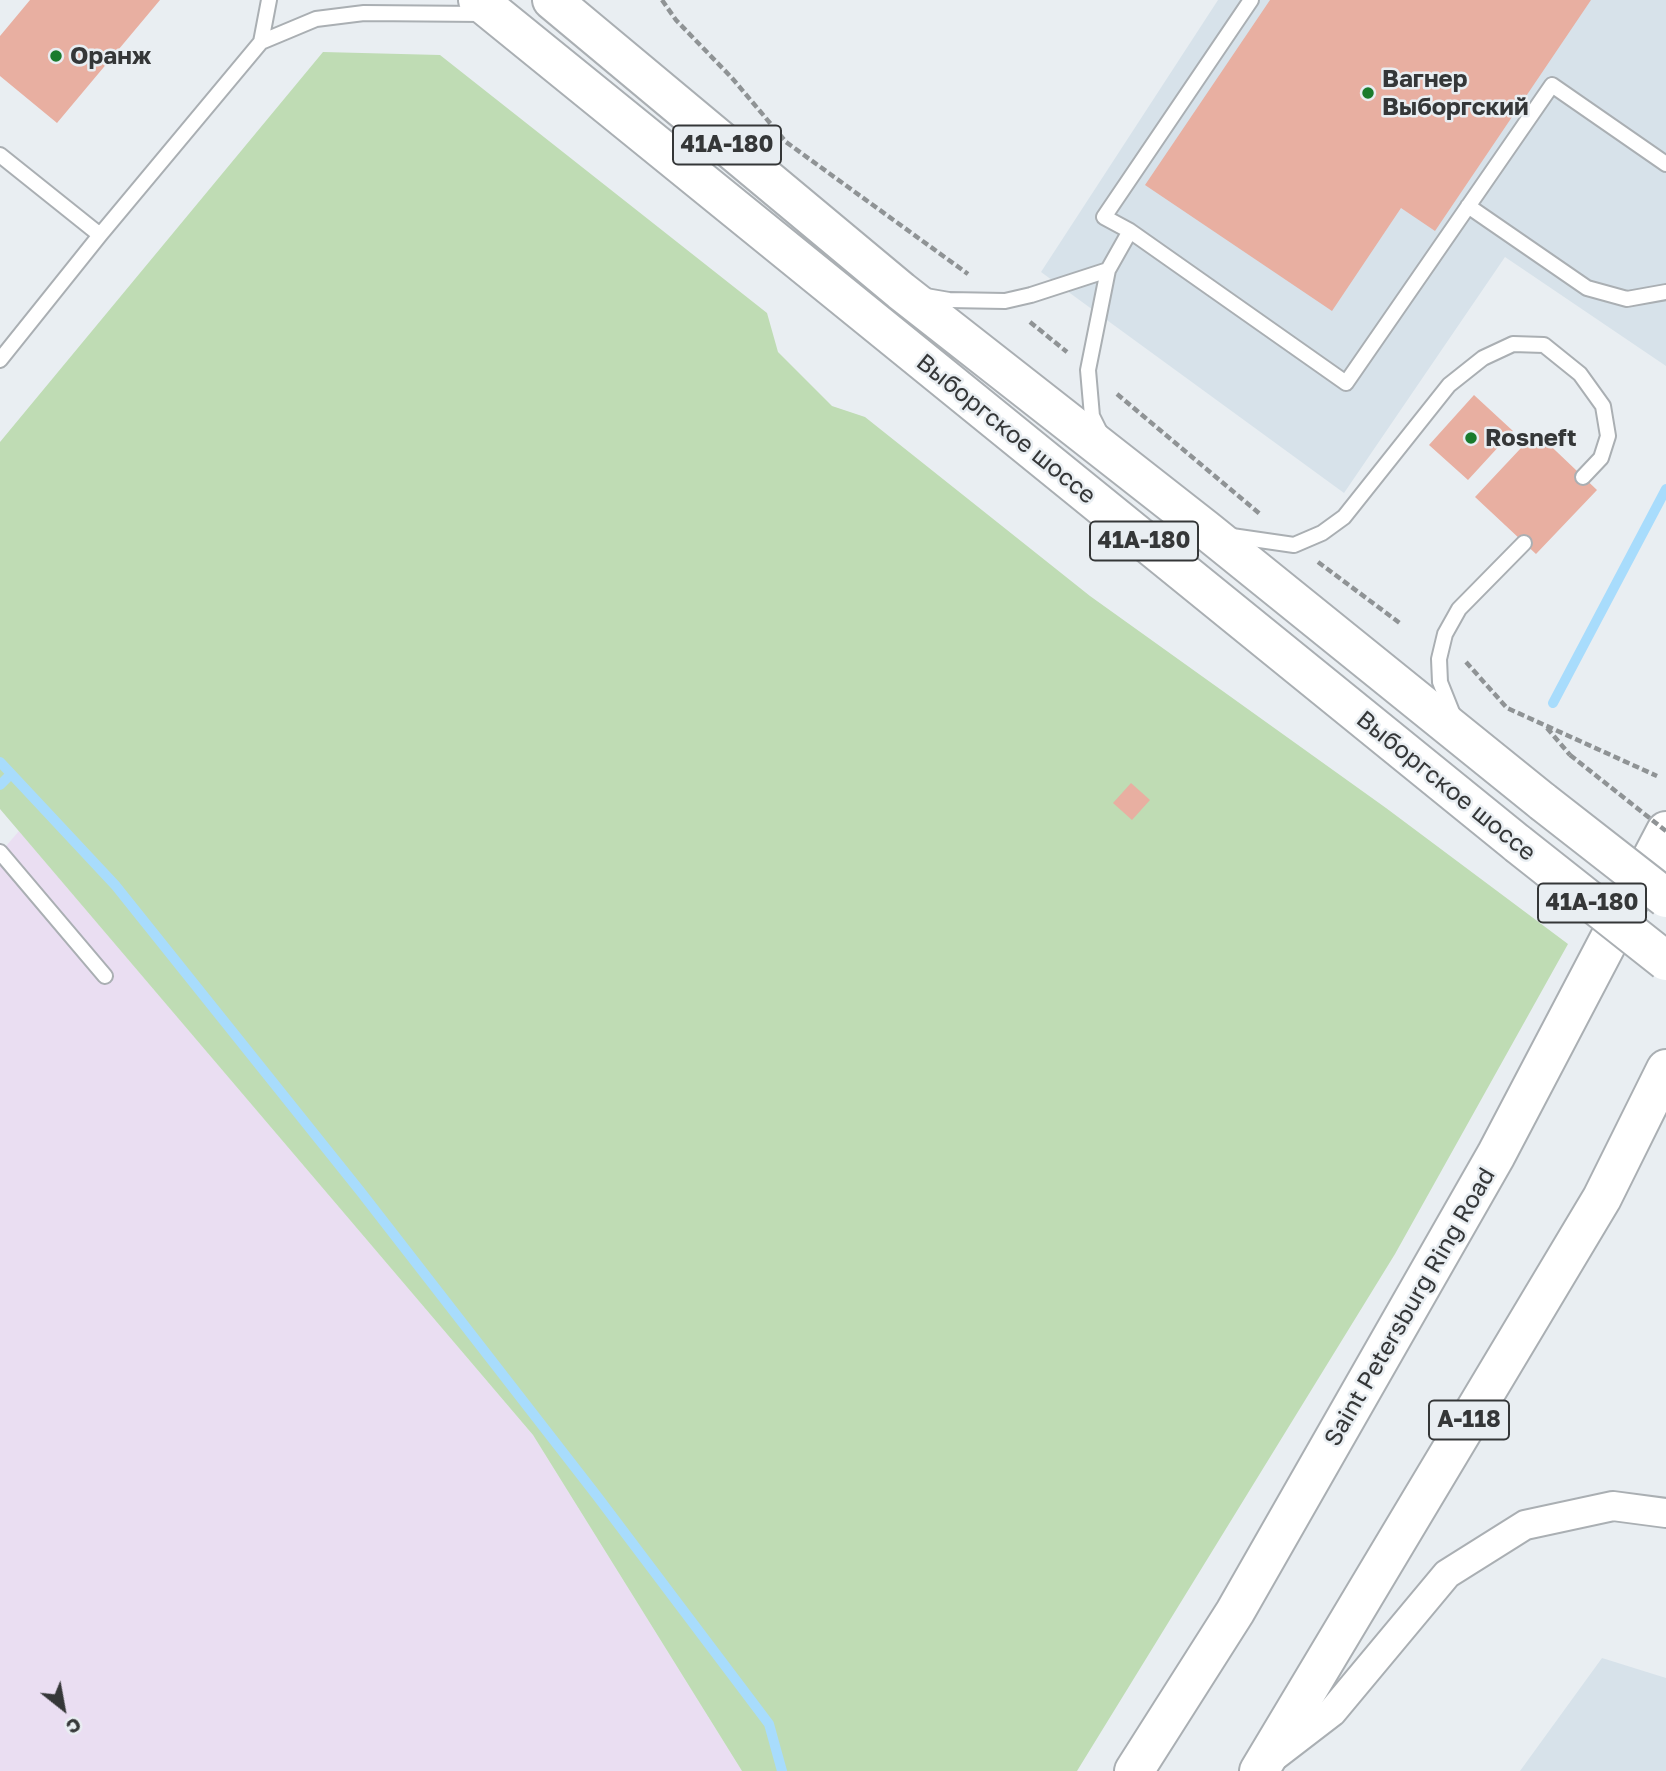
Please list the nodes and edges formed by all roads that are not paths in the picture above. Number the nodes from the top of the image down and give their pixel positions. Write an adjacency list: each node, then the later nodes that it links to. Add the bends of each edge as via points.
1 (269, 0): 5 (lane)
2 (552, 0): 12 (main road, Выборгское шоссе / 41А-180)
3 (1251, 0): 9 (lane, via 1104,217)
4 (486, 7): 5 (lane, via 316,19); 23 (main road, Выборгское шоссе / 41А-180, bridge)
5 (261, 42): 10 (lane)
6 (0, 155): 10 (lane)
7 (1666, 164): 8 (lane, via 1552,85)
8 (1468, 206): 9 (lane, via 1346,383); 13 (lane, via 1587,288 1627,299)
9 (1130, 231): 11 (lane)
10 (100, 235): 14 (lane)
11 (1108, 270): 12 (lane, via 1004,301 949,300); 15 (lane, via 1088,370 1092,416)
12 (901, 290): 15 (main road, Выборгское шоссе / 41А-180)
13 (1666, 292)
14 (0, 360)
15 (1115, 460): 17 (main road, Выборгское шоссе / 41А-180)
16 (1583, 477): 17 (lane, via 1601,458 1608,436 1604,406 1580,374 1544,345 1513,344 1483,358 1450,384 1344,517 1322,533 1294,545)
17 (1206, 530): 19 (main road, Выборгское шоссе / 41А-180)
18 (1524, 543): 19 (lane, via 1460,609 1445,634 1440,682)
19 (1467, 739): 22 (main road, Выборгское шоссе / 41А-180, bridge)
20 (1666, 831): 28 (main road, Saint Petersburg Ring Road, via 1483,1179 1235,1612)
21 (0, 852): 24 (lane)
22 (1666, 898)
23 (1666, 961)
24 (105, 976)
25 (1666, 1069): 27 (main road, А-118, via 1602,1198)
26 (1666, 1513): 27 (street, via 1613,1507 1525,1525 1447,1574 1332,1712)
27 (1261, 1768)
28 (1134, 1771)

